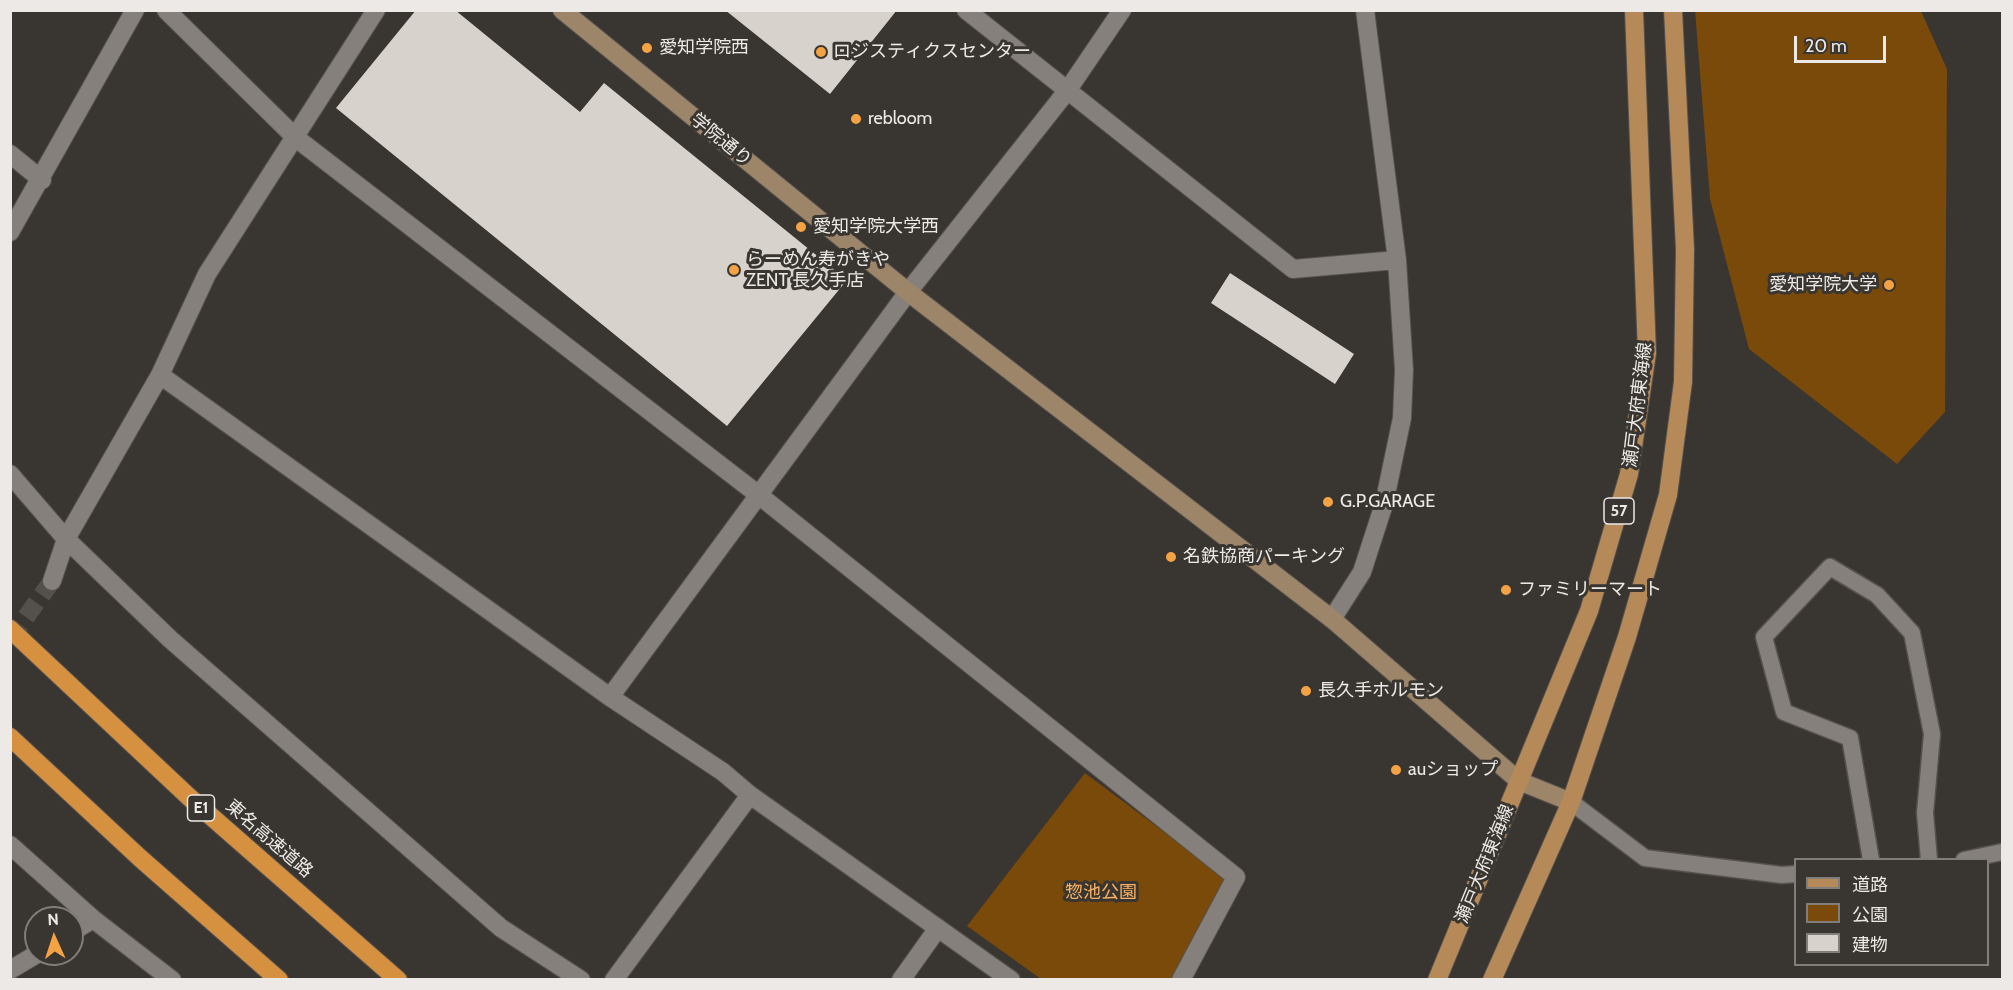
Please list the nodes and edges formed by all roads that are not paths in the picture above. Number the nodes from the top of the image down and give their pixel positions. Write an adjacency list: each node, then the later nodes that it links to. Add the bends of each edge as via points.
1 (135, 10): 13 (street)
2 (166, 10): 11 (street)
3 (376, 10): 11 (street)
4 (562, 10): 16 (street, 学院通り)
5 (966, 10): 10 (street)
6 (1122, 10): 10 (street)
7 (1365, 10): 15 (street)
8 (1634, 10): 26 (main road, 瀬戸大府東海線 / 57, via 1647,353 1629,474 1589,611)
9 (1673, 10): 28 (main road, 57, via 1686,249 1683,382 1668,495 1627,637)
10 (1067, 91): 15 (street, via 1293,270); 16 (street)
11 (296, 138): 17 (street, via 207,273); 19 (street)
12 (10, 154): 13 (street)
13 (42, 180): 14 (street)
14 (10, 232)
15 (1397, 260): 22 (street, via 1404,370 1402,418 1393,468 1362,572)
16 (908, 292): 19 (street); 22 (street, 学院通り)
17 (160, 375): 20 (street); 24 (street)
18 (10, 474): 20 (street)
19 (759, 496): 24 (street); 47 (street, via 1236,877)
20 (66, 539): 21 (street); 43 (street, via 170,639 501,928)
21 (52, 581)
22 (1332, 619): 26 (street, 学院通り)
23 (10, 629): 42 (highway, 東名高速道路 / E1, via 189,797)
24 (610, 698): 27 (street, via 723,772)
25 (10, 737): 41 (highway)
26 (1519, 781): 28 (street, 学院通り); 48 (main road, 瀬戸大府東海線 / 57)
27 (750, 795): 37 (street); 44 (street)
28 (1571, 802): 34 (lane, via 1645,858); 49 (main road, 57)
29 (10, 845): 35 (street)
30 (2002, 852): 33 (lane)
31 (1871, 858): 32 (lane, via 1850,738 1784,712 1764,637 1830,567 1876,595 1912,633 1932,734 1925,813)
32 (1929, 858)
33 (1974, 858)
34 (1794, 874)
35 (93, 919): 36 (street); 40 (street)
36 (84, 925)
37 (938, 928): 45 (street); 46 (street)
38 (24, 962): 39 (street)
39 (10, 970)
40 (172, 980)
41 (279, 980)
42 (398, 980)
43 (581, 980)
44 (614, 980)
45 (901, 980)
46 (1011, 980)
47 (1181, 980)
48 (1437, 980)
49 (1492, 980)

